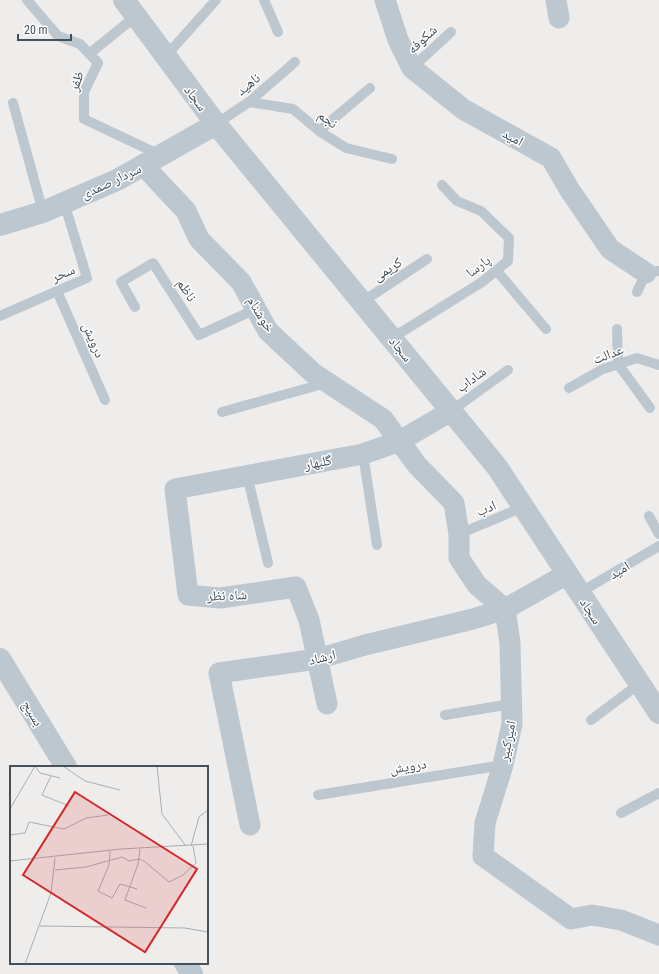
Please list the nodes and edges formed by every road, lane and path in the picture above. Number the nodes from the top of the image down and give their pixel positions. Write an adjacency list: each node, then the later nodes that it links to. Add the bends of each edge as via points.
1 (27, 0): 8 (lane, ظفر, via 58,36 80,44)
2 (216, 0): 9 (lane)
3 (264, 0): 6 (lane)
4 (386, 0): 11 (street, امید, via 398,40)
5 (130, 8): 8 (lane); 9 (street, سجاد)
6 (278, 32)
7 (451, 32): 11 (lane, شکوفه)
8 (89, 54): 18 (lane, ظفر, via 98,63 84,92 84,119 142,144)
9 (165, 56): 15 (street, سجاد)
10 (295, 62): 13 (lane, ناهید)
11 (412, 68): 25 (street, امید, via 463,109 551,158 610,249)
12 (370, 88): 16 (lane)
13 (249, 102): 15 (lane, ناهید); 16 (lane, نجم, via 293,109)
14 (13, 103): 21 (lane)
15 (216, 124): 18 (street, سردار صمدی); 28 (street, سجاد)
16 (319, 131): 17 (lane, نجم, via 346,148)
17 (392, 159)
18 (153, 161): 20 (street, سردار صمدی, via 117,180); 30 (street, خوشنام, via 186,211 199,239 241,282)
19 (442, 185): 24 (lane, پارسا, via 457,201 481,210 509,238 508,261)
20 (64, 202): 21 (street, سردار صمدی); 26 (lane, سحر, via 87,278)
21 (43, 212): 22 (street, سردار صمدی)
22 (0, 225)
23 (427, 260): 28 (lane, کریمی)
24 (496, 270): 33 (lane); 34 (lane, پارسا, via 482,282)
25 (652, 272): 27 (lane, امید)
26 (57, 290): 31 (lane, سحر); 40 (lane, درویش)
27 (637, 292)
28 (362, 302): 34 (street, سجاد)
29 (135, 307): 30 (lane, ناظم, via 121,282 153,263 199,335)
30 (256, 309): 38 (street, خوشنام, via 268,330 313,373)
31 (0, 316)
32 (617, 328): 35 (lane)
33 (546, 329)
34 (392, 338): 42 (street, سجاد)
35 (618, 364): 36 (lane, عدالت, via 637,358); 39 (lane, عدالت); 41 (lane)
36 (659, 365)
37 (508, 370): 42 (lane, شاداب)
38 (328, 382): 43 (lane); 44 (street, خوشنام, via 383,419)
39 (569, 388)
40 (105, 400)
41 (650, 408)
42 (451, 411): 44 (street, گلبهار); 48 (street, سجاد, via 497,467)
43 (222, 412)
44 (400, 440): 45 (street, گلبهار); 50 (street, via 417,465 454,503)
45 (363, 454): 46 (street, گلبهار); 52 (lane)
46 (247, 475): 47 (street, گلبهار); 54 (lane)
47 (175, 489): 59 (street, شاه نظر, via 188,595 220,598 296,587 309,620)
48 (523, 507): 50 (lane, ادب); 55 (street, سجاد)
49 (649, 516): 51 (lane)
50 (459, 534): 57 (street, via 458,558 477,585)
51 (659, 534)
52 (377, 545)
53 (659, 546): 56 (lane, امید)
54 (268, 563)
55 (567, 574): 56 (street, سجاد); 57 (street, ارشاد)
56 (579, 593): 60 (street, سجاد)
57 (505, 609): 59 (street, ارشاد); 62 (street, امیرکبیر, via 510,643)
58 (0, 659): 67 (street, بسیج)
59 (317, 659): 61 (street); 71 (street, ارشاد, via 219,673)
60 (639, 684): 63 (street, سجاد); 65 (lane)
61 (326, 704)
62 (512, 704): 64 (lane); 66 (street, امیرکبیر, via 512,724)
63 (659, 713)
64 (445, 715)
65 (591, 720)
66 (503, 765): 69 (lane, درویش); 72 (street, امیرکبیر, via 485,823 483,856 570,919 592,915 621,920)
67 (65, 766)
68 (659, 793): 70 (lane)
69 (318, 795)
70 (620, 813)
71 (250, 825)
72 (659, 935)
73 (186, 964): 74 (street)
74 (192, 974)

